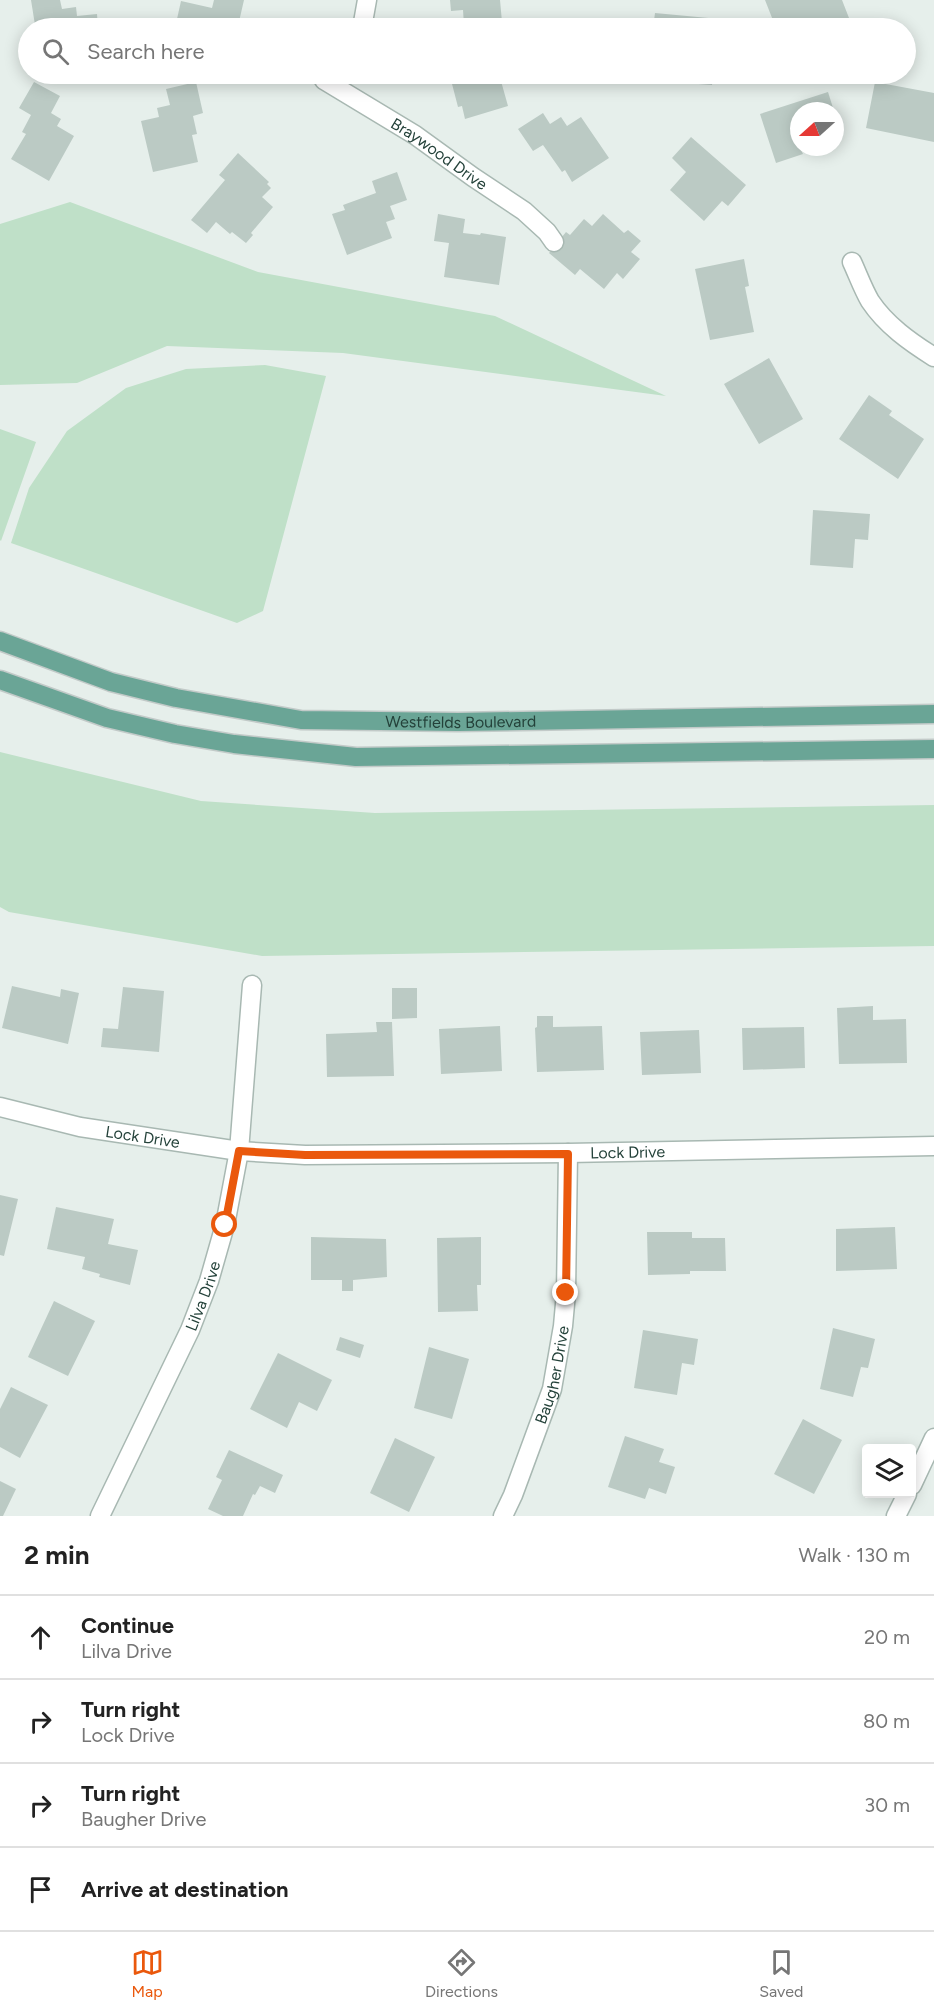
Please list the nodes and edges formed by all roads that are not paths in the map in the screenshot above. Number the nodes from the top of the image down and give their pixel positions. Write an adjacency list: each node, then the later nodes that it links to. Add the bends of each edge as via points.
1 (367, 0): 2 (street)
2 (364, 18)
3 (331, 84): 4 (street, Braywood Drive, via 415,135 524,211)
4 (554, 242)
5 (852, 262): 6 (street, via 870,300 885,320)
6 (934, 357)
7 (0, 641): 9 (main road, Westfields Boulevard, via 111,682 301,720 458,722)
8 (0, 680): 10 (main road, Westfields Boulevard, via 107,718 175,734 356,757)
9 (934, 714)
10 (934, 749)
11 (252, 985): 14 (street, Lilva Drive)
12 (0, 1107): 14 (street, Lock Drive, via 80,1127)
13 (934, 1146): 15 (street, Lock Drive)
14 (239, 1151): 15 (street, Lock Drive, via 305,1155); 19 (street, Lilva Drive, via 209,1281 190,1330)
15 (568, 1154): 20 (street, Baugher Drive, via 566,1293 556,1368 552,1389)
16 (934, 1438): 17 (street)
17 (916, 1476)
18 (905, 1498): 21 (street)
19 (100, 1516)
20 (503, 1516)
21 (896, 1516)

